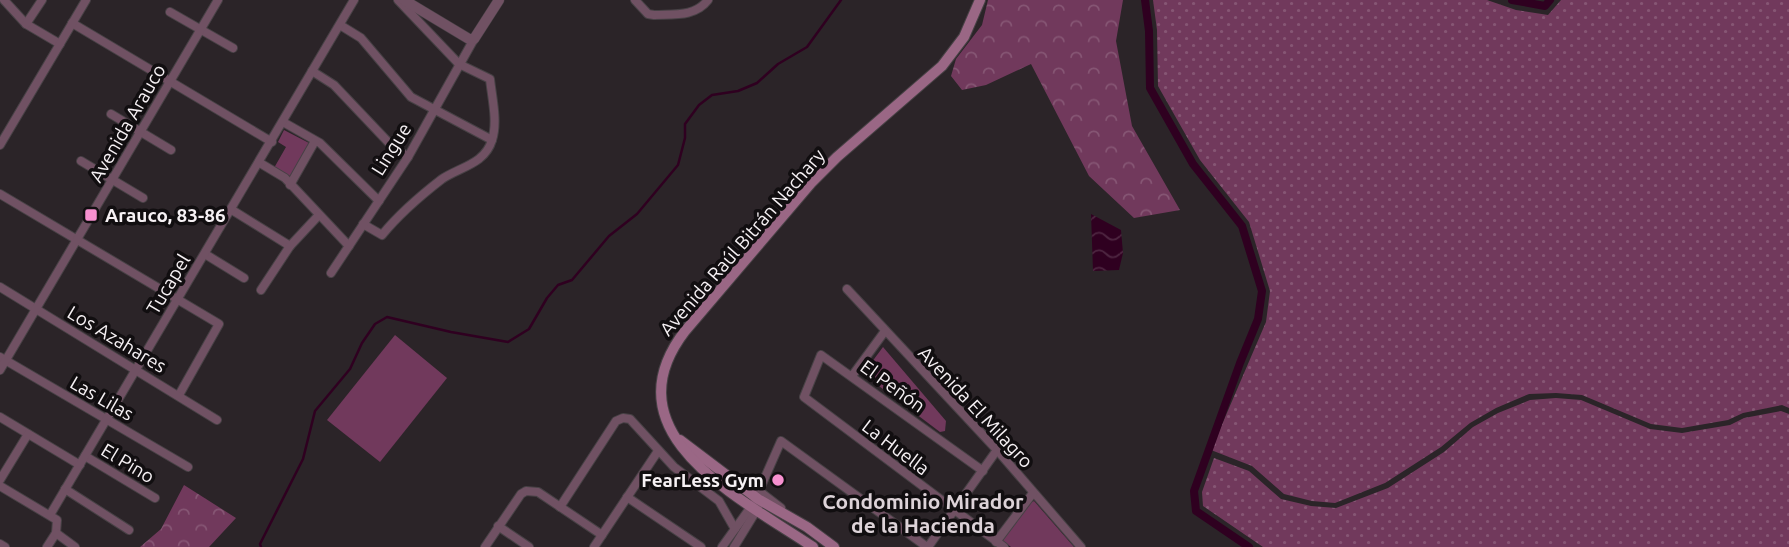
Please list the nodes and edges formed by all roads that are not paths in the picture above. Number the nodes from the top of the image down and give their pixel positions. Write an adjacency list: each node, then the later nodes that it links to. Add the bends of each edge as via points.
1 (4, 0): 14 (street)
2 (41, 0): 14 (street)
3 (86, 0): 13 (street)
4 (218, 0): 16 (street, Avenida Arauco)
5 (354, 0): 15 (street, Tucapel)
6 (398, 0): 20 (street)
7 (404, 0): 17 (street)
8 (499, 0): 17 (street, Lingue)
9 (635, 0): 10 (street, via 654,15 695,12)
10 (708, 0)
11 (981, 0): 77 (main road, Avenida Raúl Bitrán Nachary, via 964,37 942,66 811,183 675,346 664,368 663,411 672,434)
12 (170, 12): 16 (street)
13 (72, 23): 18 (street); 22 (street)
14 (26, 24): 18 (street)
15 (340, 25): 21 (street, Tucapel); 23 (street, via 361,38 411,97)
16 (201, 30): 19 (street); 22 (street, Avenida Arauco)
17 (471, 39): 20 (street, Lingue)
18 (60, 44): 30 (street)
19 (233, 48)
20 (459, 64): 23 (street, Lingue); 28 (street, via 490,79)
21 (312, 72): 25 (street, Tucapel); 32 (street, via 334,85)
22 (170, 81): 26 (street, Avenida Arauco); 29 (street)
23 (435, 108): 28 (street); 32 (street, Lingue)
24 (111, 114): 26 (street)
25 (283, 122): 27 (street); 29 (street, Tucapel)
26 (140, 132): 31 (street); 35 (street, Avenida Arauco)
27 (315, 141): 36 (street); 39 (street)
28 (492, 141): 42 (street, via 476,163 444,178 398,216 382,236)
29 (272, 142): 34 (street, Tucapel)
30 (0, 145)
31 (171, 150)
32 (408, 157): 39 (street, Lingue)
33 (81, 161): 35 (street)
34 (260, 163): 36 (street); 40 (street, Tucapel)
35 (112, 180): 38 (street); 43 (street, Avenida Arauco)
36 (290, 185): 41 (street)
37 (0, 194): 43 (street)
38 (143, 198)
39 (379, 201): 42 (street, Lingue)
40 (232, 210): 44 (street); 46 (street, Tucapel)
41 (318, 216): 44 (street); 45 (street)
42 (363, 224): 45 (street, Lingue)
43 (77, 240): 52 (street); 53 (street, Avenida Arauco)
44 (290, 246): 51 (street)
45 (349, 246): 47 (street, Lingue)
46 (205, 254): 48 (street); 52 (street, Tucapel)
47 (331, 273)
48 (244, 278)
49 (0, 288): 53 (street, Los Azahares)
50 (847, 289): 54 (street, Avenida El Milagro)
51 (261, 290)
52 (177, 300): 56 (street, Tucapel); 59 (street, via 219,324)
53 (36, 309): 55 (street, Avenida Arauco); 56 (street, Los Azahares)
54 (885, 331): 58 (street); 65 (street, Avenida El Milagro)
55 (3, 358): 57 (street, Avenida Arauco); 62 (street, Las Lilas)
56 (136, 369): 59 (street, Los Azahares); 62 (street, Tucapel)
57 (0, 370)
58 (852, 376): 60 (street, El Peñón, via 821,355); 70 (street, El Peñón)
59 (179, 395): 63 (street, Los Azahares)
60 (804, 397): 79 (street, La Huella)
61 (0, 417): 64 (street)
62 (107, 419): 67 (street, Tucapel); 69 (street, Las Lilas)
63 (217, 419)
64 (28, 434): 68 (street); 71 (street)
65 (997, 450): 70 (street); 74 (street, Avenida El Milagro)
66 (658, 451): 75 (street); 78 (street, via 630,419 616,421); 82 (street, via 719,501)
67 (85, 456): 68 (street, Tucapel); 76 (street, El Pino)
68 (80, 465): 73 (street, Tucapel)
69 (188, 467)
70 (983, 471): 79 (street)
71 (0, 480)
72 (0, 486): 80 (street)
73 (65, 489): 80 (street, Tucapel); 83 (street)
74 (1033, 493): 87 (street); 100 (street, Avenida El Milagro)
75 (627, 497): 85 (street); 94 (street)
76 (155, 498)
77 (756, 502): 82 (street); 96 (street); 97 (main road, Avenida Raúl Bitrán Nachary); 98 (main road, Avenida Raúl Bitrán Nachary, via 807,527); 99 (street, via 781,441)
78 (560, 507): 81 (street, via 538,492 526,491); 85 (street)
79 (955, 511): 87 (street, La Huella); 99 (street)
80 (50, 515): 84 (street, via 57,520)
81 (498, 526): 91 (street); 92 (street)
82 (735, 529): 95 (street)
83 (129, 530)
84 (55, 533): 89 (street); 90 (street)
85 (598, 541): 93 (street)
86 (0, 544): 88 (street)
87 (1000, 544)
88 (5, 547)
89 (47, 547)
90 (75, 547)
91 (485, 547)
92 (529, 547)
93 (608, 547)
94 (701, 547)
95 (722, 547)
96 (734, 547)
97 (813, 547)
98 (834, 547)
99 (928, 547)
100 (1081, 547)

